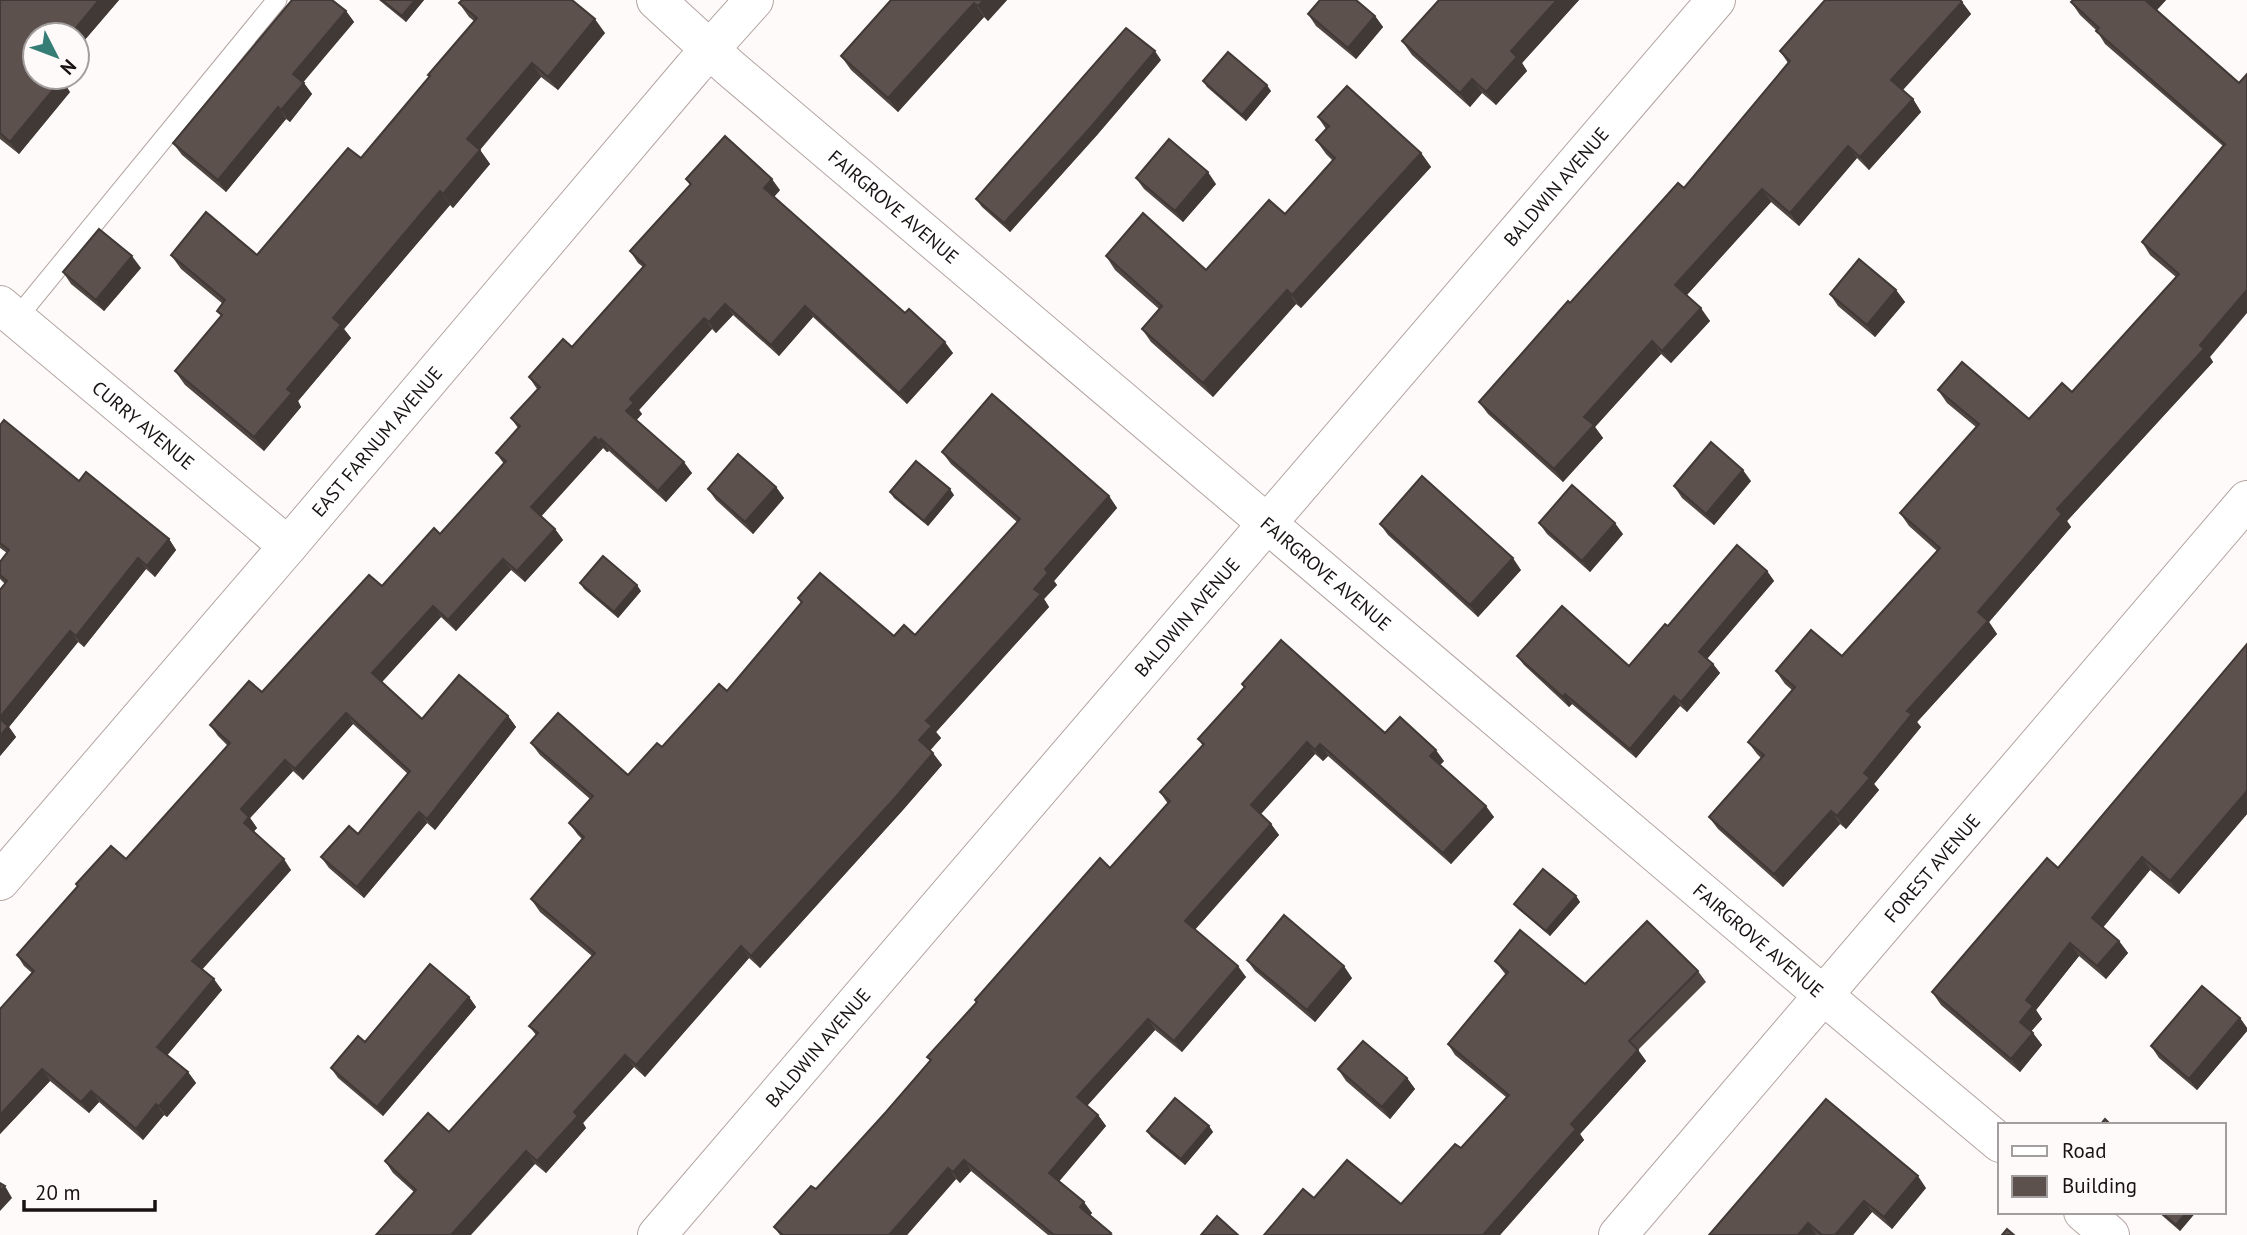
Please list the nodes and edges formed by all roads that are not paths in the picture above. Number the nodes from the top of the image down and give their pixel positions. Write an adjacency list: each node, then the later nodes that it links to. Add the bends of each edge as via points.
1 (277, 0): 6 (lane)
2 (656, 0): 5 (street, FAIRGROVE AVENUE)
3 (754, 0): 5 (street, EAST FARNUM AVENUE)
4 (1717, 0): 8 (street, BALDWIN AVENUE)
5 (710, 49): 8 (street, FAIRGROVE AVENUE); 9 (street, EAST FARNUM AVENUE)
6 (8, 312): 9 (street, CURRY AVENUE)
7 (2247, 500): 11 (street, FOREST AVENUE)
8 (1268, 524): 11 (street, FAIRGROVE AVENUE); 14 (street, BALDWIN AVENUE)
9 (288, 546): 10 (street, EAST FARNUM AVENUE)
10 (0, 881)
11 (1823, 995): 12 (street, FAIRGROVE AVENUE); 15 (street, FOREST AVENUE)
12 (1998, 1141)
13 (2085, 1214): 16 (street)
14 (657, 1235)
15 (1618, 1235)
16 (2110, 1235)

